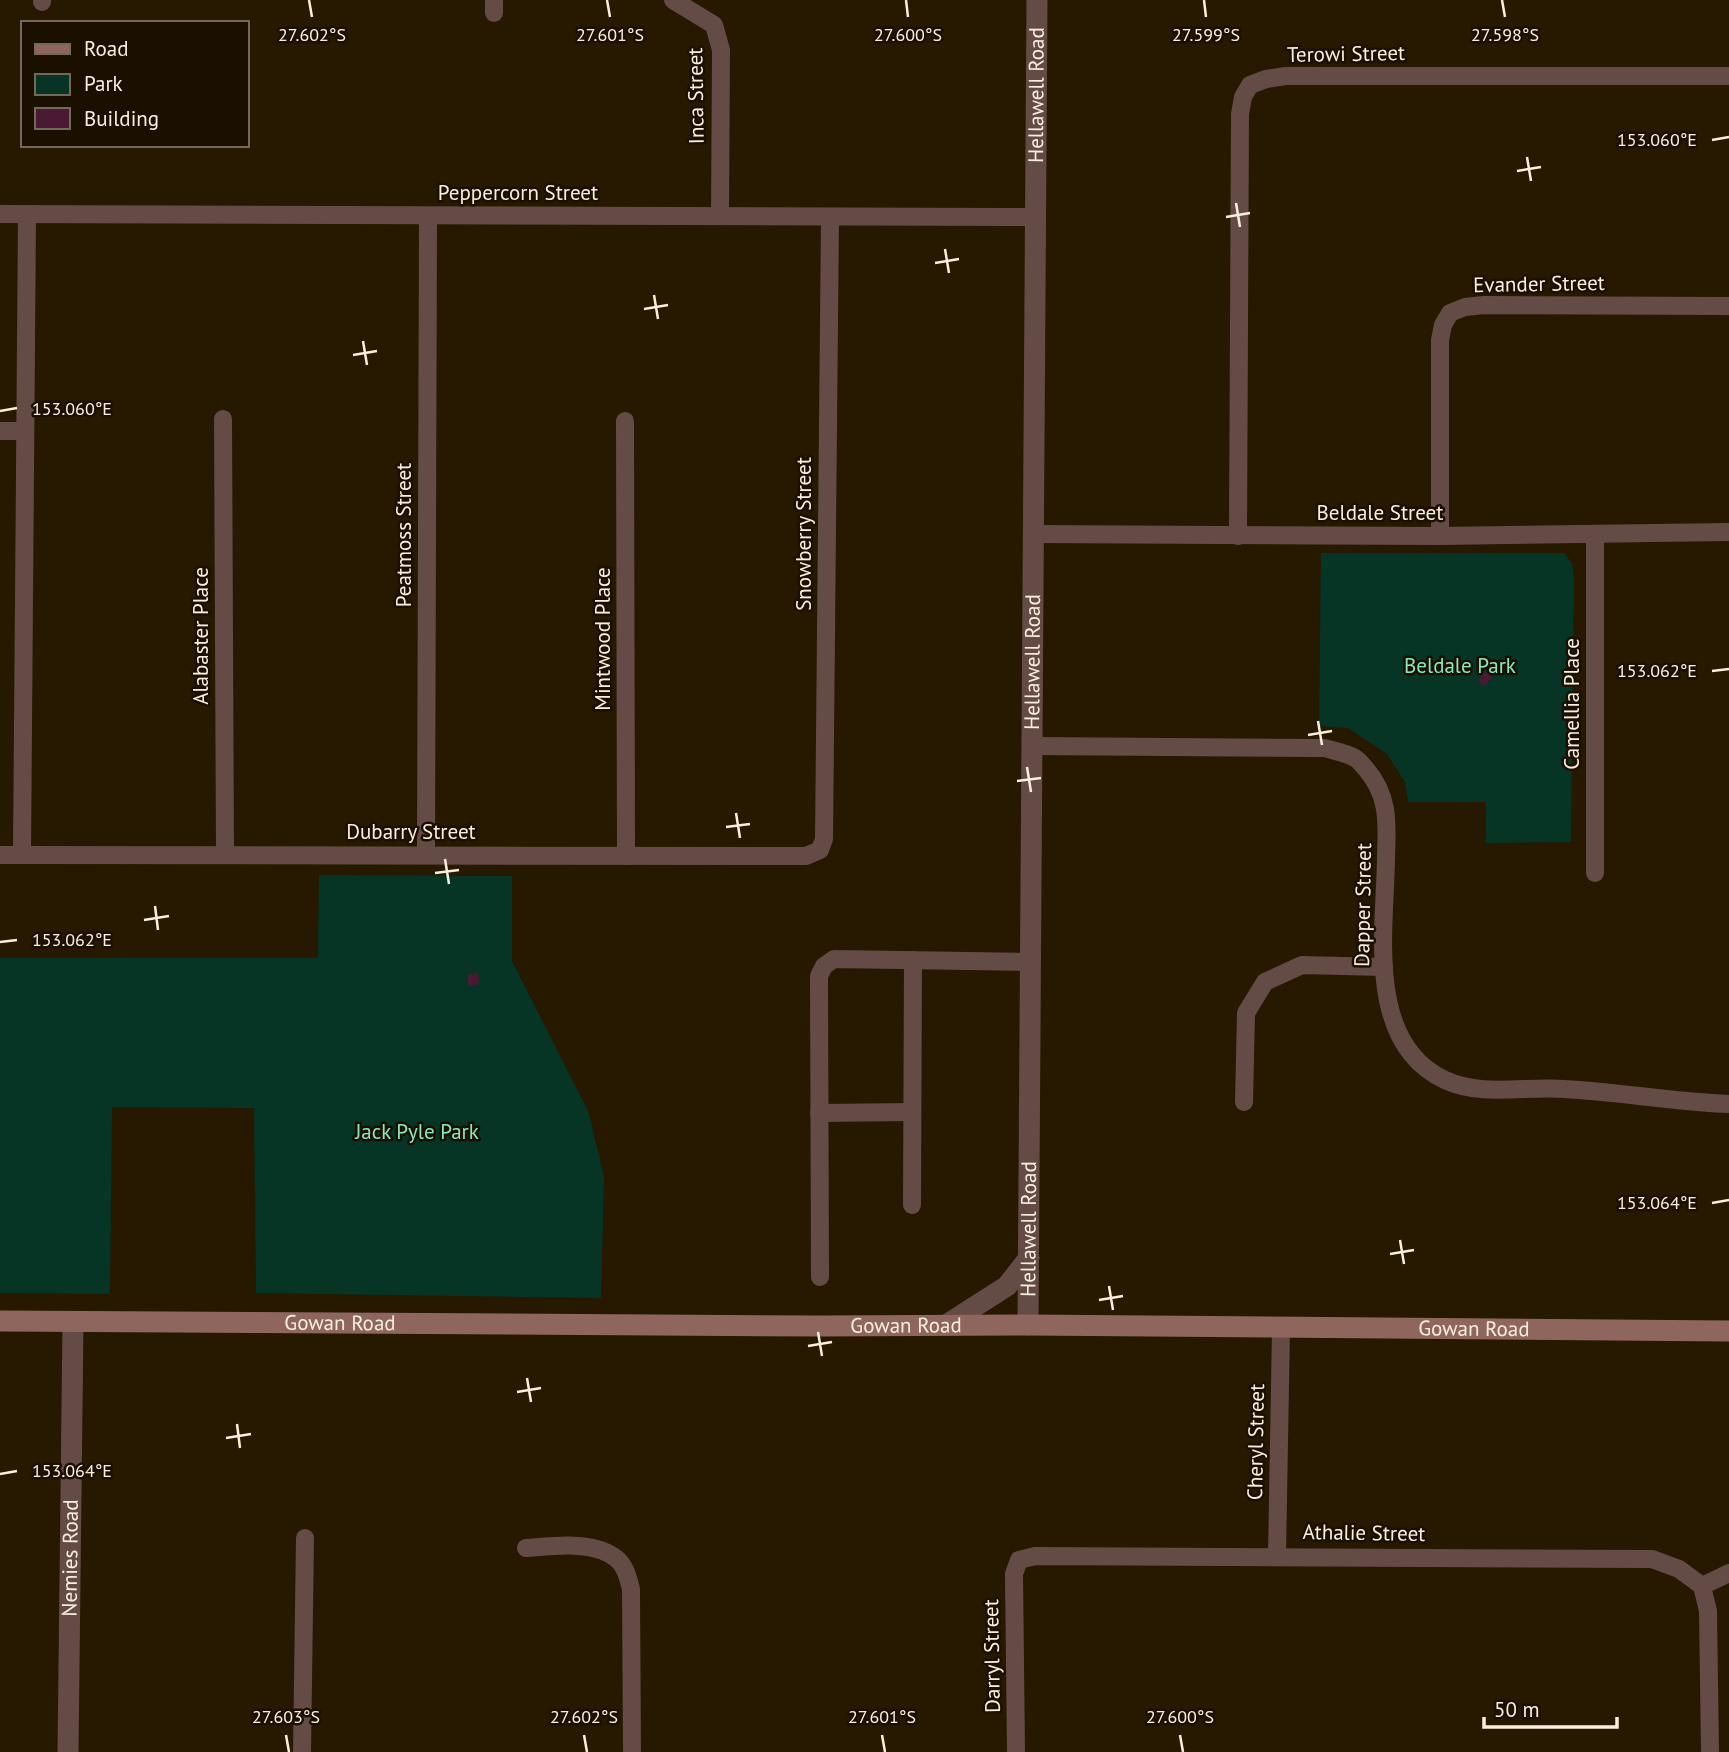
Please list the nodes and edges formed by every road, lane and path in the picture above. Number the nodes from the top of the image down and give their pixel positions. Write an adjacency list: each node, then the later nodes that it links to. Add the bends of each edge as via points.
1 (673, 0): 7 (street, Inca Street, via 714,25 721,50)
2 (1037, 0): 9 (street, Hellawell Road)
3 (1729, 76): 18 (street, Terowi Street, via 1286,76 1250,85 1240,114)
4 (0, 214): 5 (street, Peppercorn Street)
5 (27, 214): 6 (street, Peppercorn Street); 14 (street)
6 (428, 216): 7 (street, Peppercorn Street); 25 (street, Peatmoss Street)
7 (720, 216): 8 (street, Peppercorn Street)
8 (830, 217): 9 (street, Peppercorn Street); 21 (street, Snowberry Street, via 824,839)
9 (1035, 217): 16 (street, Hellawell Road)
10 (1729, 306): 19 (street, Evander Street, via 1484,305 1450,313 1440,340)
11 (223, 419): 22 (street, Alabaster Place)
12 (625, 421): 26 (street, Mintwood Place)
13 (0, 431): 14 (street)
14 (24, 431): 24 (street)
15 (1729, 532): 17 (street, Beldale Street)
16 (1032, 534): 18 (street, Beldale Street); 20 (street, Hellawell Road)
17 (1595, 535): 19 (street, Beldale Street); 27 (street, Camellia Place)
18 (1238, 536): 19 (street, Beldale Street)
19 (1440, 536)
20 (1031, 746): 29 (street, Hellawell Road); 30 (street, Dapper Street, via 1325,748 1356,758 1379,784 1387,815)
21 (820, 850): 26 (street, Dubarry Street, via 806,856)
22 (225, 854): 24 (street, Dubarry Street); 25 (street, Dubarry Street)
23 (0, 855): 24 (street, Dubarry Street)
24 (22, 855)
25 (426, 855): 26 (street, Dubarry Street)
26 (626, 856)
27 (1595, 873)
28 (912, 960): 29 (street); 33 (street); 34 (street, via 834,959 824,965 819,976)
29 (1031, 962): 36 (street, Hellawell Road)
30 (1384, 967): 31 (street, via 1302,965 1265,982 1246,1013); 32 (street, Dapper Street, via 1387,1001 1399,1036 1415,1060 1444,1080 1472,1088 1565,1088)
31 (1244, 1102)
32 (1729, 1104)
33 (912, 1112): 34 (street); 35 (street)
34 (820, 1113): 37 (street)
35 (912, 1205)
36 (1029, 1258): 40 (street, via 1007,1286); 41 (street, Hellawell Road)
37 (820, 1277)
38 (0, 1321): 39 (main road, Gowan Road)
39 (74, 1322): 40 (main road, Gowan Road); 50 (street, Nemies Road)
40 (946, 1325): 41 (main road, Gowan Road)
41 (1028, 1325): 42 (main road, Gowan Road)
42 (1281, 1329): 43 (main road, Gowan Road); 46 (street, Cheryl Street)
43 (1729, 1331)
44 (305, 1538): 51 (street)
45 (526, 1548): 52 (street, via 597,1548 618,1560 627,1572 631,1589)
46 (1278, 1555): 47 (street, Athalie Street, via 1035,1556); 49 (street, Athalie Street, via 1652,1559 1679,1569)
47 (1018, 1560): 53 (street, Darryl Street, via 1014,1574)
48 (1729, 1573): 49 (street)
49 (1702, 1586): 54 (street, via 1708,1611)
50 (68, 1752)
51 (302, 1752)
52 (632, 1752)
53 (1016, 1752)
54 (1710, 1752)

